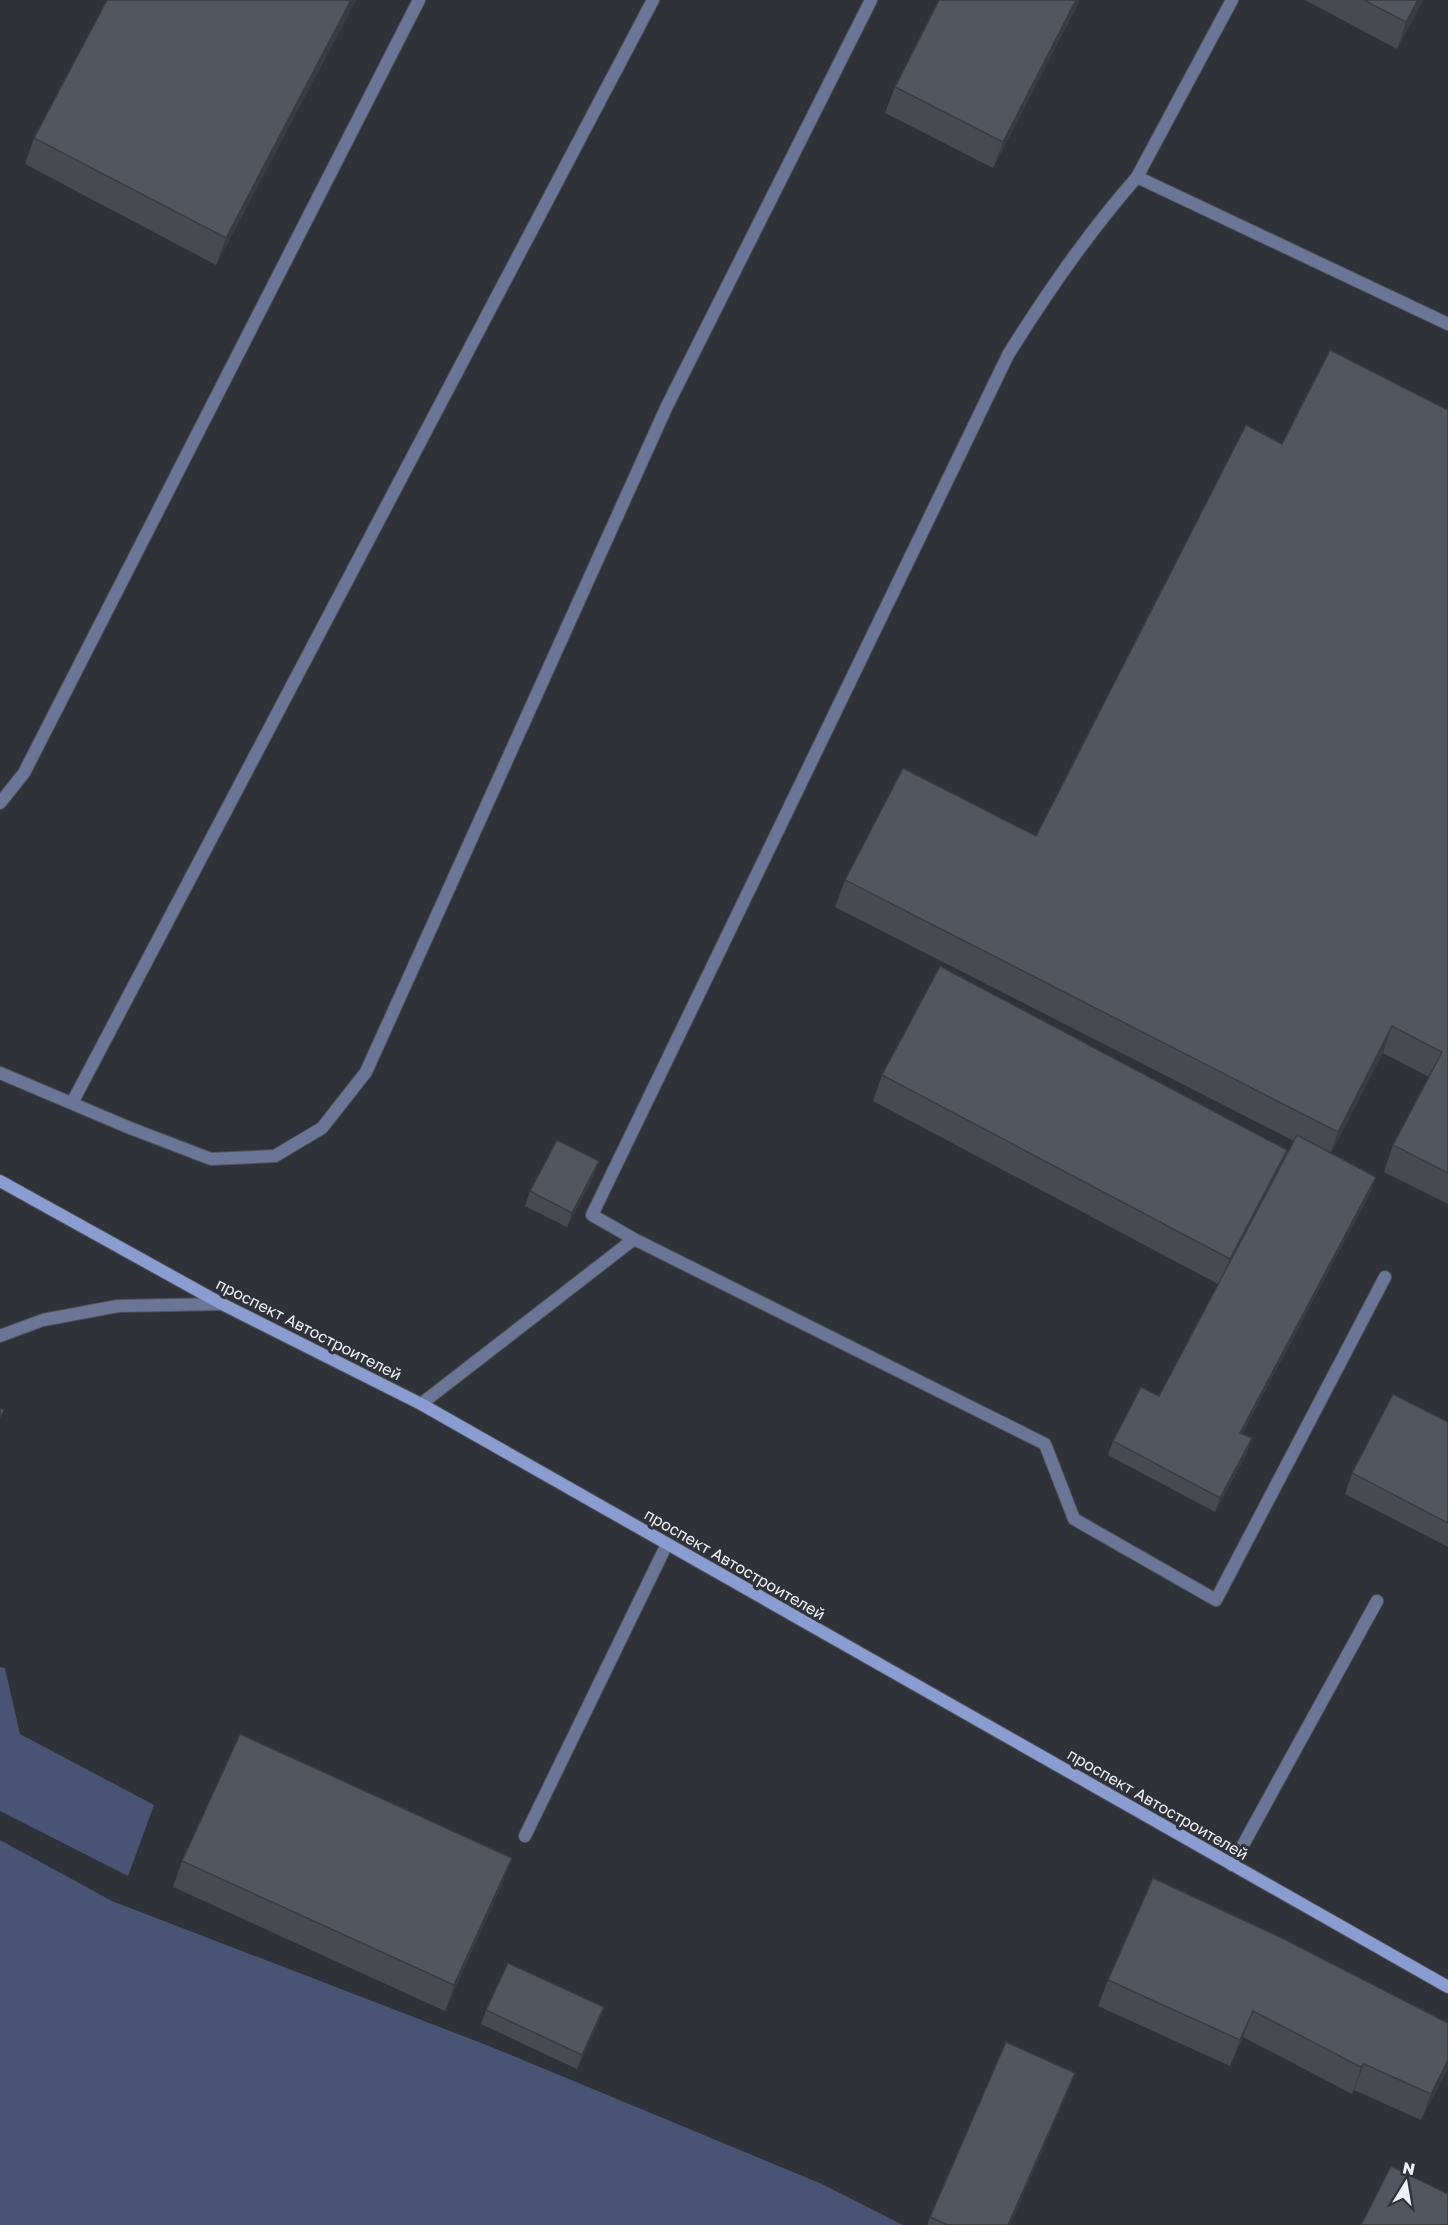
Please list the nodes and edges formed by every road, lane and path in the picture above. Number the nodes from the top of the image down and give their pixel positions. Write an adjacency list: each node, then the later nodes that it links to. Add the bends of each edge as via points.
1 (419, 0): 7 (lane, via 24,773)
2 (653, 0): 9 (lane)
3 (871, 0): 9 (lane, via 667,406 366,1072 322,1128 275,1156 211,1159)
4 (1232, 0): 5 (lane)
5 (1137, 177): 6 (lane); 11 (lane, via 1095,225 1046,293 1008,356 592,1215)
6 (1448, 324)
7 (0, 803)
8 (0, 1073): 9 (lane)
9 (72, 1103)
10 (0, 1181): 13 (main road, проспект Автостроителей)
11 (634, 1239): 12 (lane, via 1045,1444 1074,1519 1216,1600); 15 (lane)
12 (1385, 1277)
13 (222, 1304): 14 (lane, via 118,1306 43,1320); 15 (main road, проспект Автостроителей)
14 (0, 1336)
15 (421, 1404): 16 (main road, проспект Автостроителей)
16 (667, 1544): 18 (lane); 19 (main road, проспект Автостроителей)
17 (1377, 1601): 19 (lane)
18 (525, 1836)
19 (1232, 1865): 20 (main road, проспект Автостроителей)
20 (1448, 1987)

